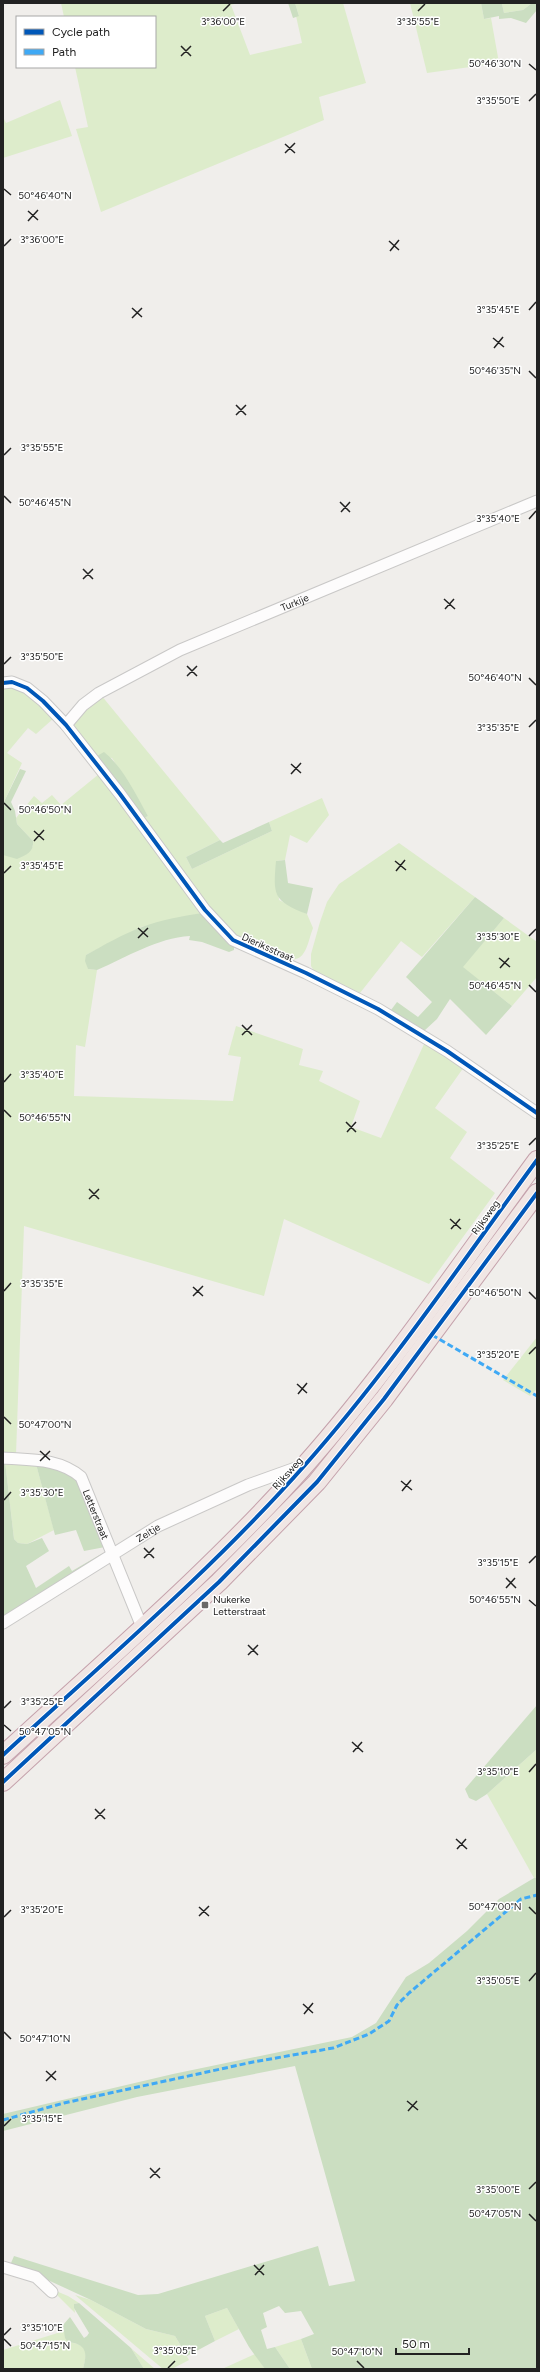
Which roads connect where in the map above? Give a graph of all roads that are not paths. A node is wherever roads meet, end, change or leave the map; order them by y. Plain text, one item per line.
1 (537, 502) edge
2 (3, 683) edge
3 (66, 725) junction
4 (537, 1113) edge
5 (537, 1160) edge
6 (537, 1193) edge
7 (3, 1458) edge
8 (305, 1465) junction
9 (110, 1554) junction
10 (3, 1623) edge
11 (142, 1627) junction
12 (3, 1755) edge
13 (3, 1782) edge
14 (3, 2267) edge
15 (52, 2292) dead end

1 - 3 street, Turkije
2 - 3 street, Dieriksstraat
3 - 4 street, Dieriksstraat
5 - 8 highway, Rijksweg
6 - 13 highway
7 - 9 street, Letterstraat
8 - 9 street, Zeitje
8 - 11 highway, Rijksweg
9 - 10 street, Zeitje
9 - 11 street, Letterstraat
11 - 12 highway, Rijksweg
14 - 15 street

